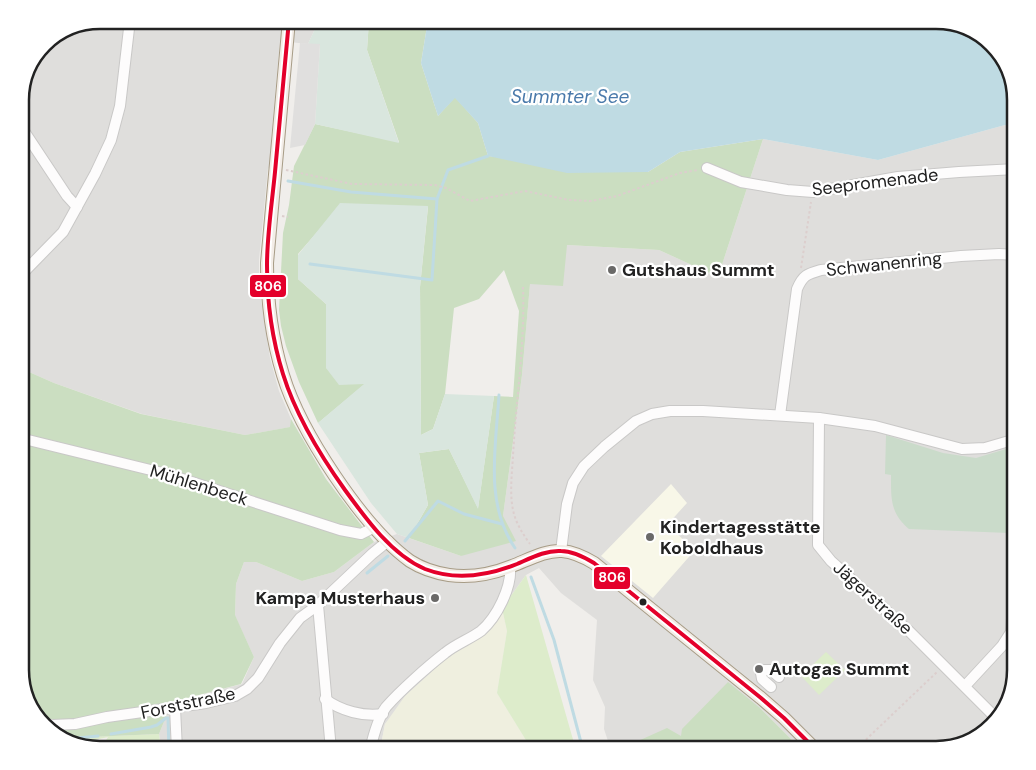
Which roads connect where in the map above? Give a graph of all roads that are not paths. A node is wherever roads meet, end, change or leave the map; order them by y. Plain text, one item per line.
1 (129, 29) edge
2 (288, 29) edge
3 (29, 139) edge
4 (707, 168) road end
5 (1007, 169) edge
6 (78, 206) junction
7 (1007, 254) edge
8 (29, 267) edge
9 (780, 415) junction
10 (819, 418) junction
11 (29, 440) edge
12 (1007, 442) edge
13 (375, 527) junction
14 (388, 541) junction
15 (561, 551) junction
16 (510, 567) junction
17 (318, 605) junction
18 (1007, 638) edge
19 (779, 677) dead end
20 (965, 686) junction
21 (771, 687) dead end
22 (325, 700) junction
23 (175, 708) junction
24 (383, 714) junction
25 (992, 714) edge
26 (55, 725) edge
27 (176, 741) edge
28 (330, 741) edge
29 (373, 741) edge
30 (807, 741) edge

1 - 6 street
2 - 13 main road
3 - 6 street
4 - 5 street, Seepromenade
6 - 8 street
7 - 9 street, Schwanenring
9 - 10 street
9 - 15 street
10 - 12 street
10 - 20 street, Jägerstraße
11 - 13 street, Mühlenbeck
13 - 14 main road
14 - 16 main road
14 - 17 street, Forststraße
15 - 16 main road
15 - 30 main road
16 - 24 street
17 - 22 street
17 - 23 street, Forststraße
18 - 20 street
19 - 21 street
20 - 25 street, Jägerstraße
22 - 24 street
22 - 28 street
23 - 26 street, Forststraße
23 - 27 street
24 - 29 street

